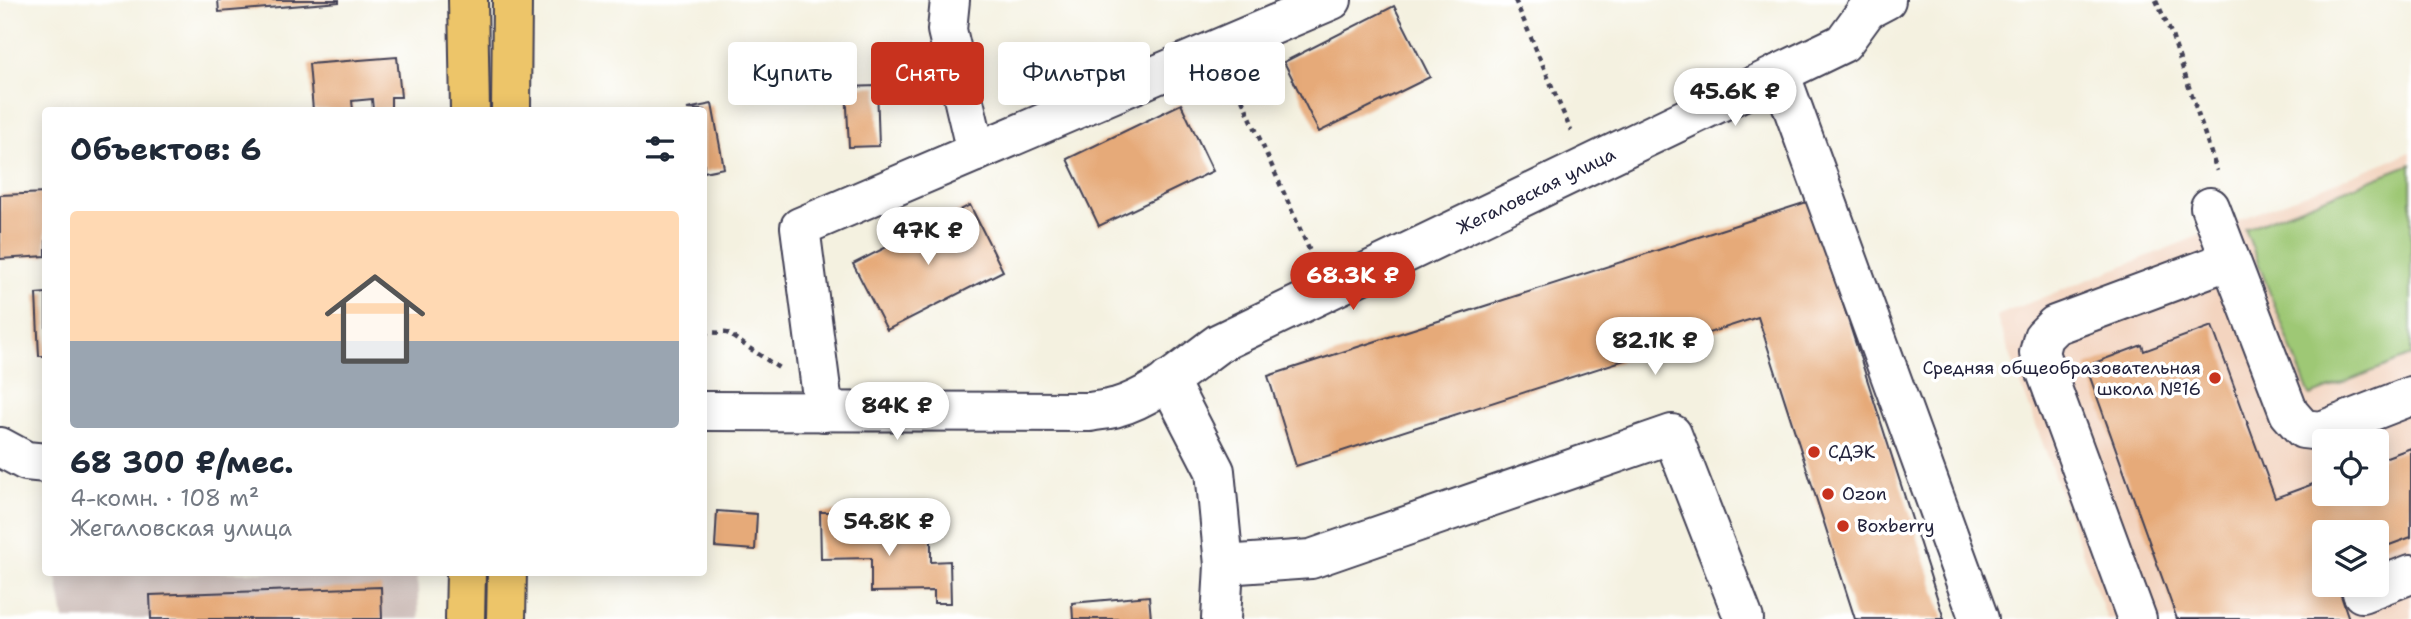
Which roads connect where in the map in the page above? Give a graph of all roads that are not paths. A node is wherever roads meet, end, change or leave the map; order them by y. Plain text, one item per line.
1 (468, 0) edge
2 (512, 0) edge
3 (950, 0) edge
4 (1332, 0) edge
5 (1886, 0) edge
6 (1780, 73) junction
7 (470, 107) edge
8 (510, 107) edge
9 (976, 152) junction
10 (2214, 191) road end
11 (2230, 260) junction
12 (1168, 380) junction
13 (2411, 396) edge
14 (823, 405) junction
15 (707, 411) edge
16 (0, 447) edge
17 (42, 463) edge
18 (1224, 565) junction
19 (2411, 574) edge
20 (466, 576) edge
21 (507, 576) edge
22 (2389, 583) edge
23 (465, 619) edge
24 (506, 619) edge
25 (1221, 619) edge
26 (1744, 619) edge
27 (1979, 619) edge
28 (2137, 619) edge

1 - 7 main road
2 - 8 main road
3 - 9 street
4 - 9 street
5 - 6 street, Жегаловская улица
6 - 12 street, Жегаловская улица
6 - 27 street
9 - 14 street
10 - 11 street
11 - 13 street
11 - 28 street
12 - 14 street, Жегаловская улица
12 - 18 street
14 - 15 street, Жегаловская улица
16 - 17 street
18 - 25 street
18 - 26 street
19 - 22 street
20 - 23 main road
21 - 24 main road

